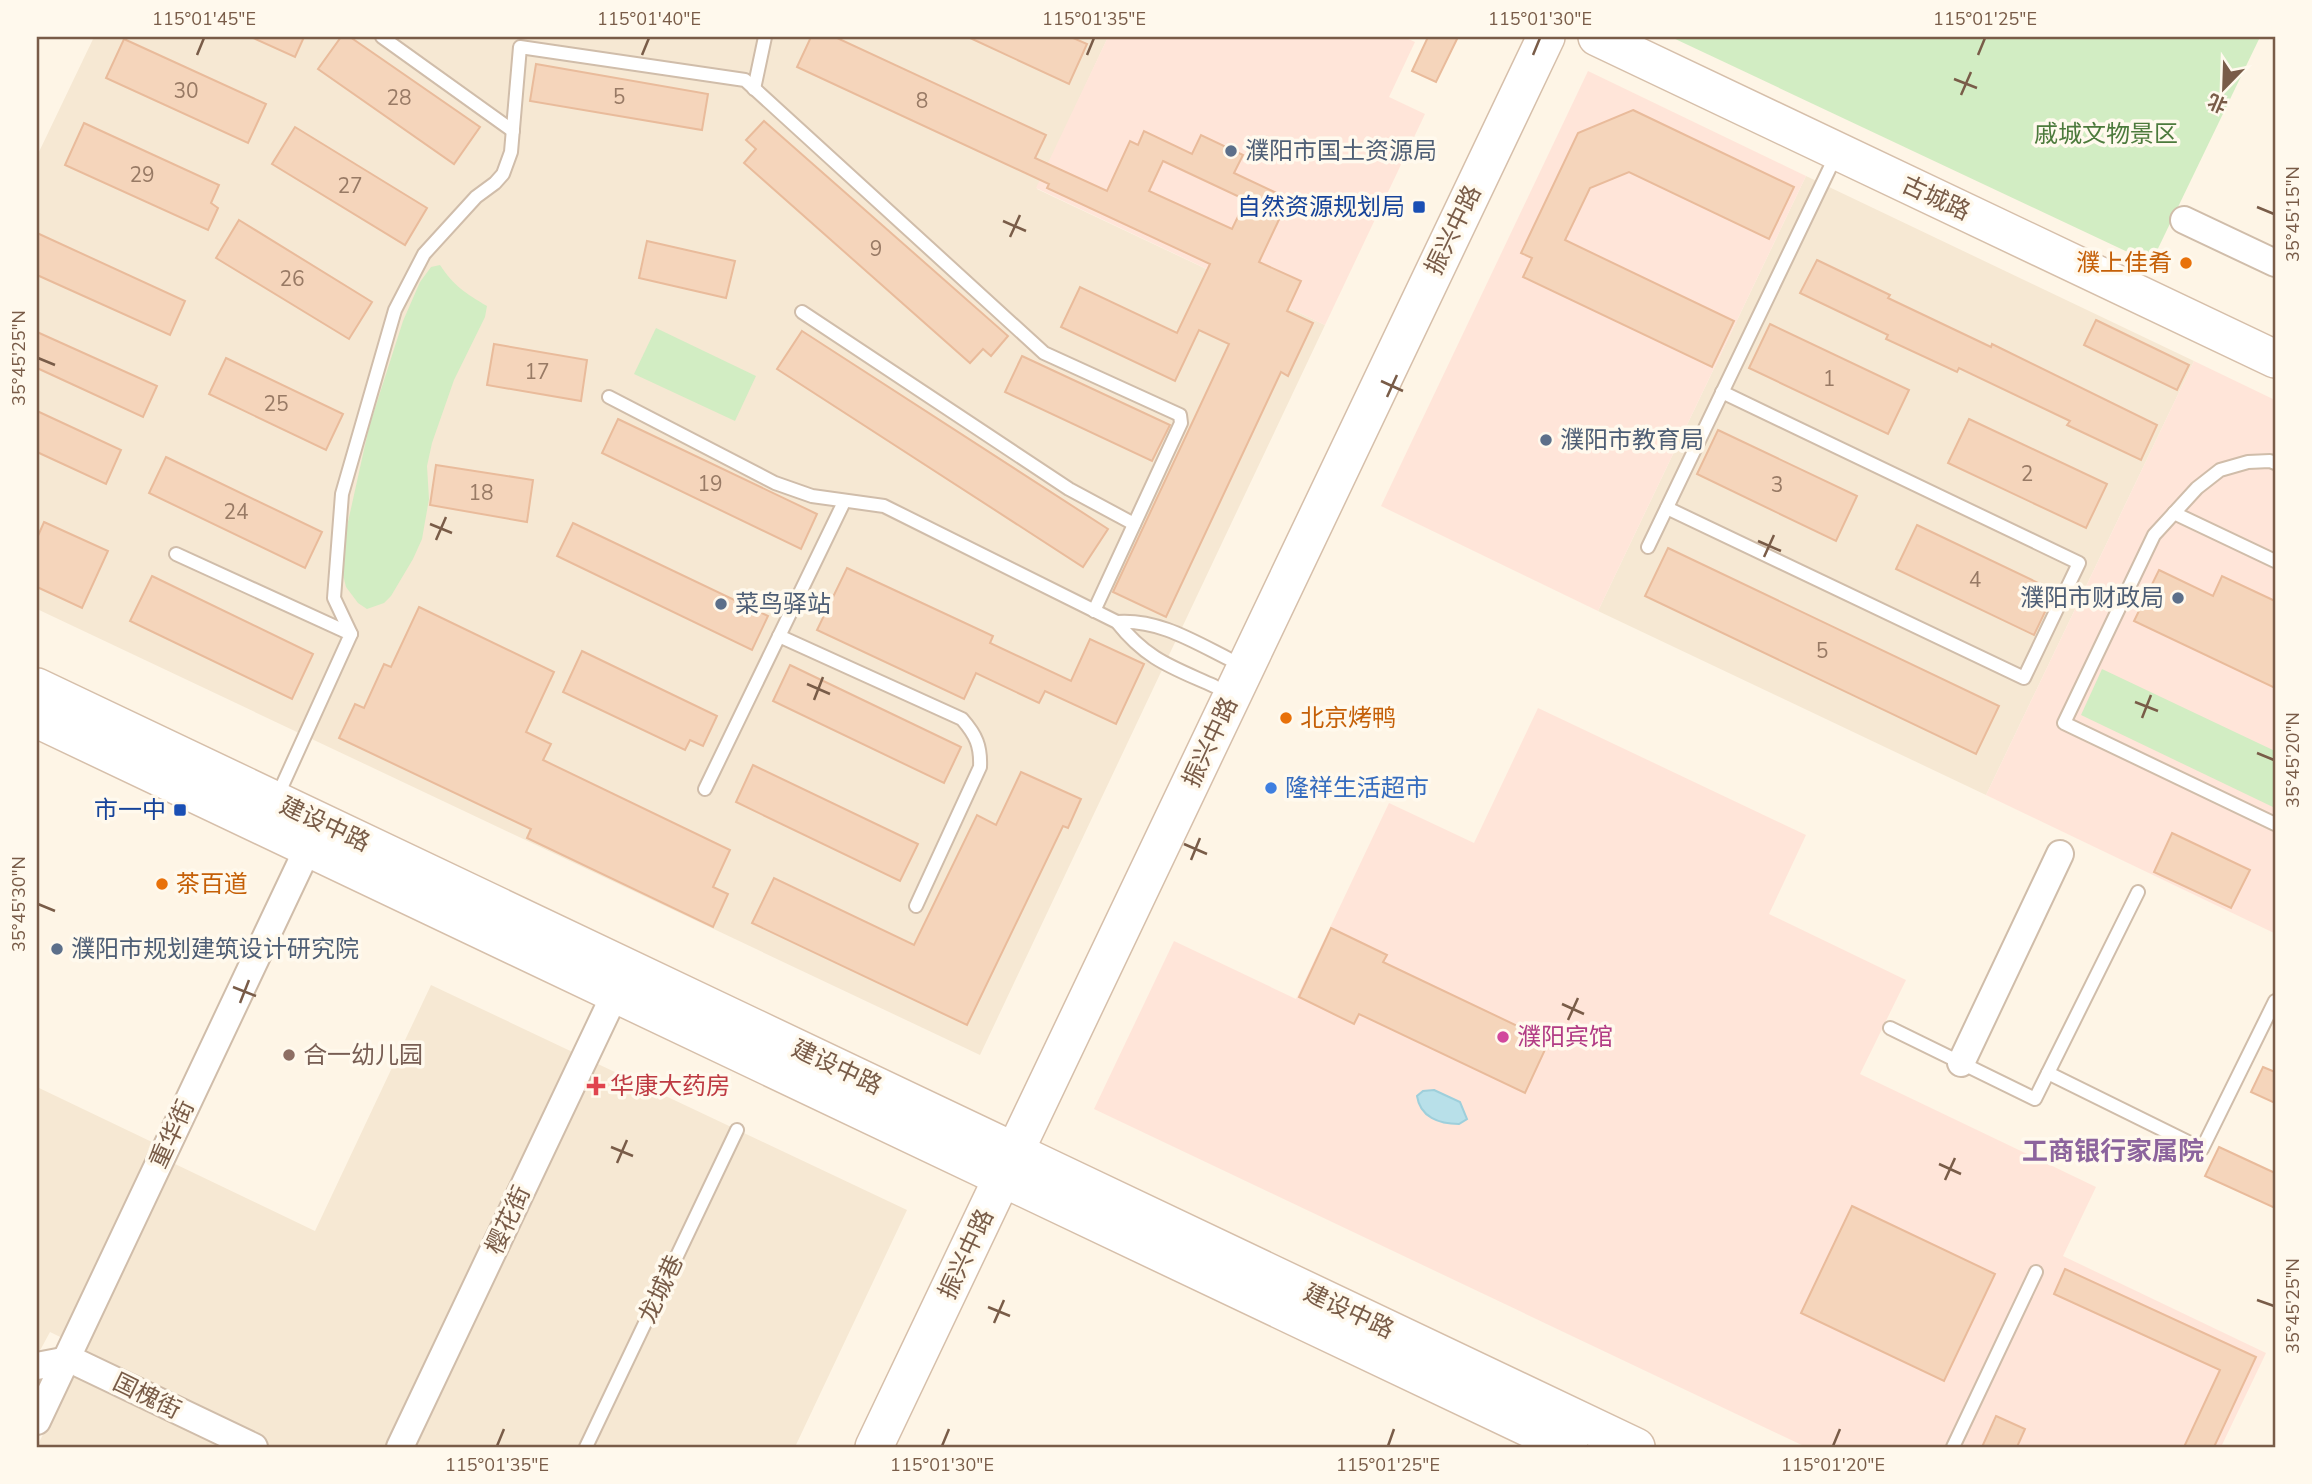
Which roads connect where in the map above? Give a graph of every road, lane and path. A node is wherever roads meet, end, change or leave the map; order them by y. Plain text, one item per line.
1 (382, 37) edge
2 (765, 37) edge
3 (1520, 37) edge
4 (1546, 37) edge
5 (1597, 37) edge
6 (754, 89) junction
7 (513, 131) junction
8 (1838, 151) junction
9 (2184, 219) dead end
10 (2275, 263) edge
11 (802, 312) dead end
12 (2275, 359) edge
13 (1722, 392) junction
14 (609, 397) dead end
15 (2275, 463) edge
16 (844, 502) junction
17 (1667, 508) junction
18 (2174, 513) junction
19 (1134, 524) junction
20 (1648, 547) dead end
21 (176, 554) dead end
22 (2275, 561) edge
23 (1094, 611) junction
24 (1117, 622) junction
25 (351, 634) junction
26 (779, 636) junction
27 (1222, 672) junction
28 (37, 687) edge
29 (37, 719) edge
30 (705, 789) dead end
31 (275, 800) junction
32 (2275, 824) edge
33 (308, 848) junction
34 (2060, 854) dead end
35 (2138, 892) dead end
36 (916, 906) dead end
37 (615, 994) junction
38 (2275, 1001) edge
39 (1890, 1028) dead end
40 (1961, 1063) junction
41 (2048, 1073) junction
42 (737, 1130) dead end
43 (999, 1160) junction
44 (2036, 1272) dead end
45 (65, 1361) junction
46 (37, 1366) edge
47 (37, 1421) edge
48 (254, 1447) edge
49 (400, 1447) edge
50 (586, 1447) edge
51 (851, 1447) edge
52 (874, 1447) edge
53 (1569, 1447) edge
54 (1636, 1447) edge
55 (1953, 1447) edge

1 - 7 lane
2 - 6 lane
3 - 27 street, 振兴中路
4 - 43 street, 振兴中路
5 - 8 street, 古城路
6 - 7 lane
6 - 19 lane
7 - 25 lane
8 - 12 street, 古城路
8 - 13 lane
9 - 10 street
11 - 19 lane
13 - 17 lane
13 - 17 lane
14 - 16 lane
15 - 18 lane
16 - 23 lane
16 - 26 lane
17 - 20 lane
18 - 22 lane
18 - 32 lane
19 - 23 lane
21 - 25 lane
23 - 24 lane
24 - 27 lane
24 - 27 lane
25 - 31 lane
26 - 30 lane
26 - 36 lane
27 - 43 street, 振兴中路
28 - 31 street, 建设中路
29 - 33 street, 建设中路
31 - 43 street, 建设中路
33 - 37 street, 建设中路
33 - 45 street, 重华街
34 - 40 street
35 - 41 lane
37 - 43 street, 建设中路
37 - 49 street, 樱花街
38 - 41 lane
39 - 40 lane
40 - 41 lane
42 - 50 lane, 龙城巷
43 - 51 street, 振兴中路
43 - 52 street, 振兴中路
43 - 53 street, 建设中路
43 - 54 street, 建设中路
44 - 55 lane
45 - 46 street, 国槐街
45 - 47 street, 重华街
45 - 48 street, 国槐街

